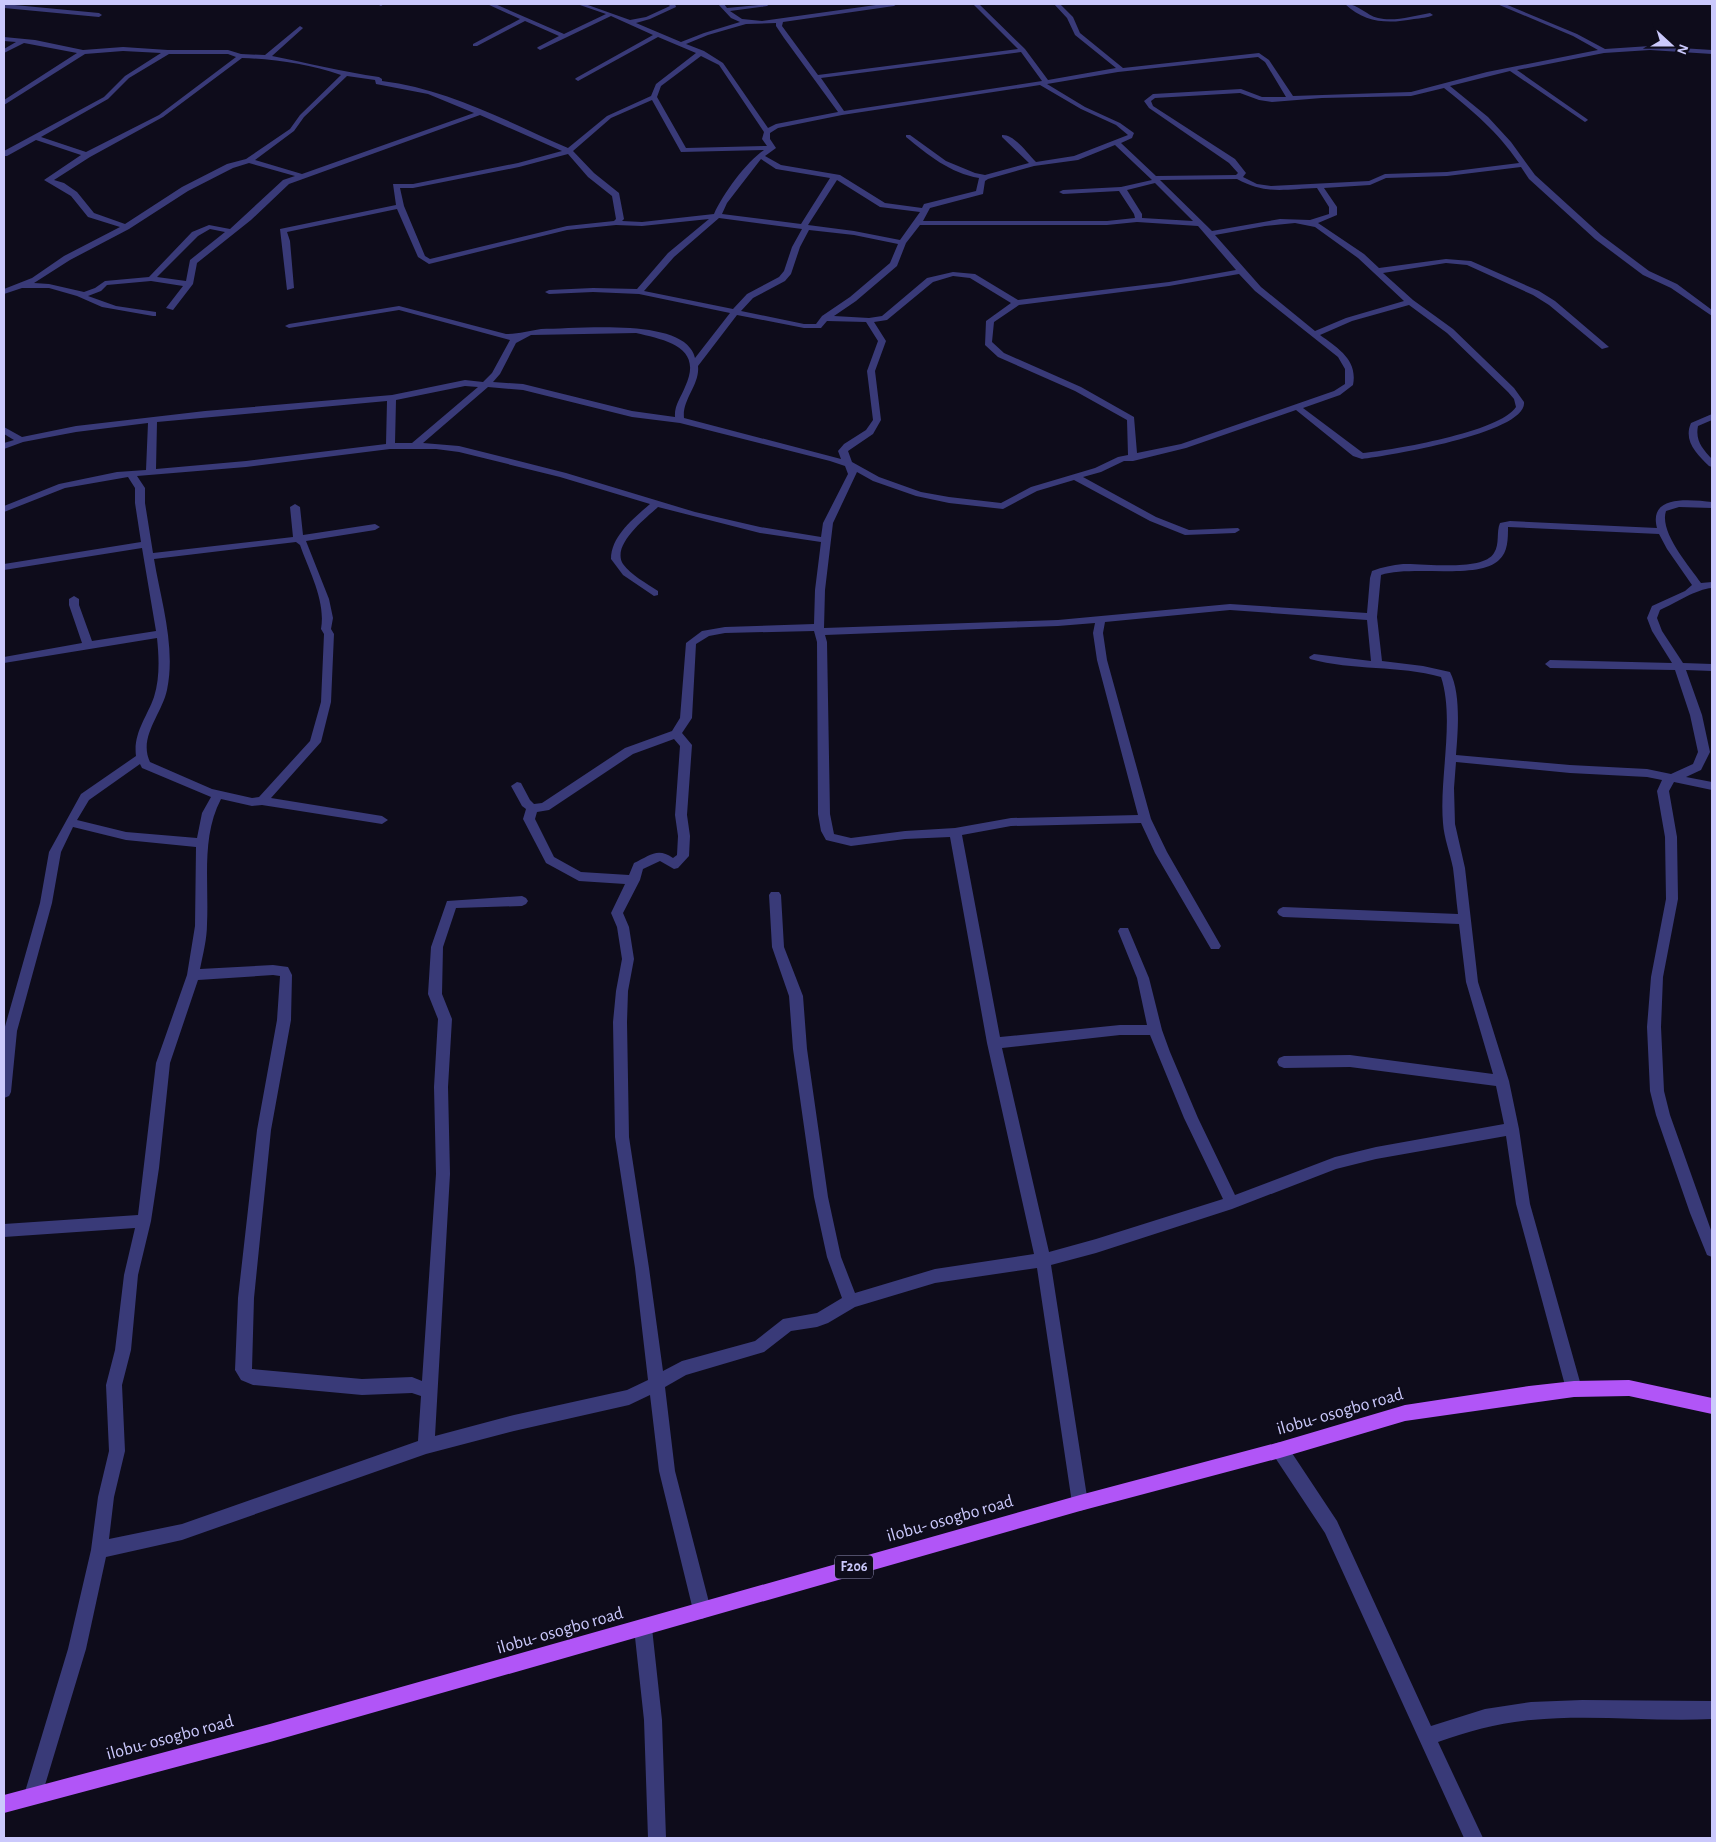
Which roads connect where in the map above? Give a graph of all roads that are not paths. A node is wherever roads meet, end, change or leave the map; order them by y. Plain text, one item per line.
1 (490, 4) edge
2 (580, 4) edge
3 (671, 4) edge
4 (721, 4) edge
5 (767, 4) edge
6 (894, 4) edge
7 (976, 4) edge
8 (1057, 4) edge
9 (1348, 4) edge
10 (1500, 4) edge
11 (4, 6) edge
12 (726, 10) junction
13 (612, 14) junction
14 (99, 15) dead end
15 (1430, 15) dead end
16 (524, 20) junction
17 (780, 21) junction
18 (630, 22) junction
19 (744, 23) junction
20 (300, 28) dead end
21 (659, 34) junction
22 (564, 36) junction
23 (4, 39) edge
24 (23, 40) junction
25 (682, 44) junction
26 (475, 45) dead end
27 (540, 48) dead end
28 (1023, 50) junction
29 (1604, 51) junction
30 (4, 52) edge
31 (83, 52) junction
32 (168, 52) junction
33 (702, 52) junction
34 (1712, 52) edge
35 (241, 56) junction
36 (267, 57) junction
37 (1511, 69) junction
38 (1120, 70) junction
39 (345, 74) junction
40 (817, 77) junction
41 (578, 79) dead end
42 (1044, 83) junction
43 (1444, 86) junction
44 (654, 97) junction
45 (1292, 99) junction
46 (4, 103) edge
47 (480, 113) junction
48 (842, 113) junction
49 (1585, 120) dead end
50 (767, 132) junction
51 (908, 136) dead end
52 (1004, 136) dead end
53 (35, 137) junction
54 (1115, 142) junction
55 (772, 148) junction
56 (569, 151) junction
57 (5, 152) edge
58 (87, 155) junction
59 (760, 156) junction
60 (249, 161) junction
61 (1034, 164) junction
62 (1525, 164) junction
63 (302, 176) junction
64 (837, 177) junction
65 (1238, 177) junction
66 (985, 178) junction
67 (1154, 180) junction
68 (1319, 186) junction
69 (1121, 189) junction
70 (1064, 192) dead end
71 (400, 206) junction
72 (924, 210) junction
73 (717, 216) junction
74 (1137, 220) junction
75 (1312, 222) junction
76 (616, 223) junction
77 (918, 223) junction
78 (1199, 224) junction
79 (126, 227) junction
80 (806, 228) junction
81 (231, 231) junction
82 (1210, 234) junction
83 (902, 244) junction
84 (1241, 271) junction
85 (1378, 271) junction
86 (151, 279) junction
87 (189, 284) junction
88 (22, 286) junction
89 (290, 288) dead end
90 (4, 292) edge
91 (549, 292) dead end
92 (639, 292) junction
93 (80, 295) junction
94 (1410, 302) junction
95 (1017, 303) junction
96 (170, 308) dead end
97 (735, 312) junction
98 (153, 314) dead end
99 (1712, 314) edge
100 (825, 318) junction
101 (869, 320) junction
102 (289, 326) dead end
103 (1314, 335) junction
104 (519, 337) junction
105 (1605, 347) dead end
106 (694, 366) junction
107 (487, 383) junction
108 (392, 398) junction
109 (1297, 407) junction
110 (1712, 417) edge
111 (153, 420) junction
112 (680, 420) junction
113 (4, 430) edge
114 (21, 440) junction
115 (4, 446) edge
116 (390, 446) junction
117 (414, 446) junction
118 (1133, 458) junction
119 (849, 464) junction
120 (1712, 464) edge
121 (151, 473) junction
122 (131, 475) junction
123 (1076, 477) junction
124 (657, 503) junction
125 (1712, 505) edge
126 (295, 507) dead end
127 (4, 509) edge
128 (375, 527) dead end
129 (1235, 530) dead end
130 (1661, 531) junction
131 (298, 540) junction
132 (824, 540) junction
133 (147, 551) junction
134 (4, 567) edge
135 (1712, 585) edge
136 (1698, 586) junction
137 (654, 593) dead end
138 (74, 599) dead end
139 (1372, 617) junction
140 (1101, 618) junction
141 (819, 629) junction
142 (162, 634) junction
143 (88, 645) junction
144 (1314, 657) dead end
145 (4, 660) edge
146 (1377, 663) junction
147 (1550, 664) dead end
148 (1679, 666) junction
149 (1712, 667) edge
150 (676, 734) junction
151 (141, 758) junction
152 (1450, 758) junction
153 (1672, 778) junction
154 (517, 786) dead end
155 (1712, 786) edge
156 (218, 794) junction
157 (262, 801) junction
158 (532, 808) junction
159 (1145, 819) junction
160 (382, 820) dead end
161 (70, 822) junction
162 (955, 832) junction
163 (202, 843) junction
164 (634, 880) junction
165 (775, 895) dead end
166 (522, 901) dead end
167 (1284, 912) dead end
168 (1464, 919) junction
169 (1124, 931) dead end
170 (1215, 946) dead end
171 (193, 975) junction
172 (1155, 1030) junction
173 (994, 1043) junction
174 (5, 1049) edge
175 (1284, 1062) dead end
176 (1502, 1081) junction
177 (4, 1092) edge
178 (1512, 1129) junction
179 (1232, 1203) junction
180 (144, 1221) junction
181 (4, 1230) edge
182 (1712, 1250) edge
183 (1043, 1260) junction
184 (851, 1300) junction
185 (656, 1384) junction
186 (1574, 1389) junction
187 (430, 1392) junction
188 (1712, 1406) edge
189 (426, 1446) junction
190 (1280, 1450) junction
191 (1080, 1503) junction
192 (99, 1550) junction
193 (702, 1610) junction
194 (643, 1628) junction
195 (1712, 1710) edge
196 (1426, 1737) junction
197 (32, 1795) junction
198 (4, 1804) edge
199 (656, 1838) edge
200 (1474, 1838) edge

1 - 16 street
2 - 13 street
3 - 18 street
4 - 12 street
5 - 12 street
6 - 17 street
7 - 28 street
8 - 38 street
9 - 15 street
10 - 29 street
11 - 14 street
12 - 19 street
13 - 18 street
13 - 22 street
16 - 22 street
16 - 26 street
17 - 19 street
17 - 40 street
18 - 21 street
19 - 25 street
20 - 36 street
21 - 25 street
21 - 41 street
22 - 27 street
23 - 24 street
24 - 30 street
24 - 31 street
25 - 33 street
28 - 40 street
28 - 42 street
29 - 34 street
29 - 37 street
31 - 32 street
31 - 46 street
32 - 35 street
32 - 53 street
33 - 44 street
33 - 50 street
35 - 36 street
35 - 58 street
36 - 39 street
37 - 43 street
37 - 49 street
38 - 42 street
38 - 45 street
39 - 47 street
39 - 60 street
40 - 48 street
42 - 48 street
42 - 54 street
43 - 45 street
43 - 62 street
44 - 55 street
44 - 56 street
45 - 65 street
47 - 56 street
47 - 63 street
48 - 50 street
50 - 55 street
51 - 66 street
52 - 61 street
53 - 57 street
53 - 58 street
54 - 61 street
54 - 67 street
55 - 59 street
56 - 71 street
56 - 76 street
58 - 79 street
59 - 64 street
59 - 73 street
60 - 63 street
60 - 79 street
61 - 66 street
62 - 68 street
62 - 99 street
63 - 81 street
64 - 72 street
64 - 80 street
65 - 67 street
65 - 68 street
66 - 72 street
67 - 69 street
67 - 78 street
68 - 75 street
69 - 70 street
69 - 74 street
71 - 76 street
71 - 89 street
72 - 77 street
73 - 76 street
73 - 80 street
73 - 92 street
74 - 77 street
74 - 78 street
75 - 82 street
75 - 85 street
77 - 83 street
78 - 82 street
79 - 88 street
80 - 83 street
80 - 97 street
81 - 86 street
81 - 87 street
82 - 84 street
83 - 100 street
84 - 95 street
84 - 103 street
85 - 94 street
85 - 105 street
86 - 87 street
86 - 93 street
87 - 96 street
88 - 90 street
88 - 93 street
91 - 92 street
92 - 97 street
93 - 98 street
94 - 103 street
94 - 109 street
95 - 101 street
95 - 118 street
97 - 100 street
97 - 106 street
100 - 101 street
101 - 119 street
102 - 104 street
103 - 109 street
104 - 106 street
104 - 107 street
106 - 112 street
107 - 108 street
107 - 112 street
107 - 117 street
108 - 111 street
108 - 116 street
109 - 118 street
110 - 120 street
111 - 114 street
111 - 121 street
112 - 119 street
113 - 114 street
114 - 115 street
116 - 117 street
116 - 121 street
117 - 124 street
118 - 123 street
119 - 123 street
119 - 132 street
121 - 122 street
122 - 127 street
122 - 133 street
123 - 129 street
124 - 132 street
124 - 137 street
125 - 130 street
126 - 131 street
128 - 131 street
130 - 136 street
130 - 139 street
131 - 133 street
131 - 157 street
132 - 141 street
133 - 134 street
133 - 142 street
135 - 136 street
136 - 148 street
138 - 143 street
139 - 140 street
139 - 146 street
140 - 141 street
140 - 159 street
141 - 150 street
141 - 162 street
142 - 143 street
142 - 151 street
143 - 145 street
144 - 146 street
146 - 152 street
147 - 148 street
148 - 149 street
148 - 153 street
150 - 158 street
150 - 164 street
151 - 156 street
151 - 161 street
152 - 153 street
152 - 168 street
153 - 155 street
153 - 182 street
154 - 158 street
156 - 157 street
156 - 163 street
157 - 160 street
158 - 164 street
159 - 162 street
159 - 170 street
161 - 163 street
161 - 174 street
162 - 173 street
163 - 171 street
164 - 185 street
165 - 184 street
166 - 187 street
167 - 168 street
168 - 176 street
169 - 172 street
171 - 180 street
171 - 187 street
172 - 173 street
172 - 179 street
173 - 183 street
174 - 177 street
175 - 176 street
176 - 178 street
178 - 179 street
178 - 186 street
179 - 183 street
180 - 181 street
180 - 192 street
183 - 184 street
183 - 191 street
184 - 185 street
185 - 189 street
185 - 193 street
186 - 188 main road, ilobu- osogbo road / F206
186 - 190 main road, ilobu- osogbo road / F206
187 - 189 street
189 - 192 street
190 - 191 main road, ilobu- osogbo road / F206
190 - 196 street
191 - 193 main road, ilobu- osogbo road / F206
192 - 197 street
193 - 194 main road, ilobu- osogbo road / F206
194 - 197 main road, ilobu- osogbo road / F206
194 - 199 street
195 - 196 street
196 - 200 street
197 - 198 main road, ilobu- osogbo road / F206

